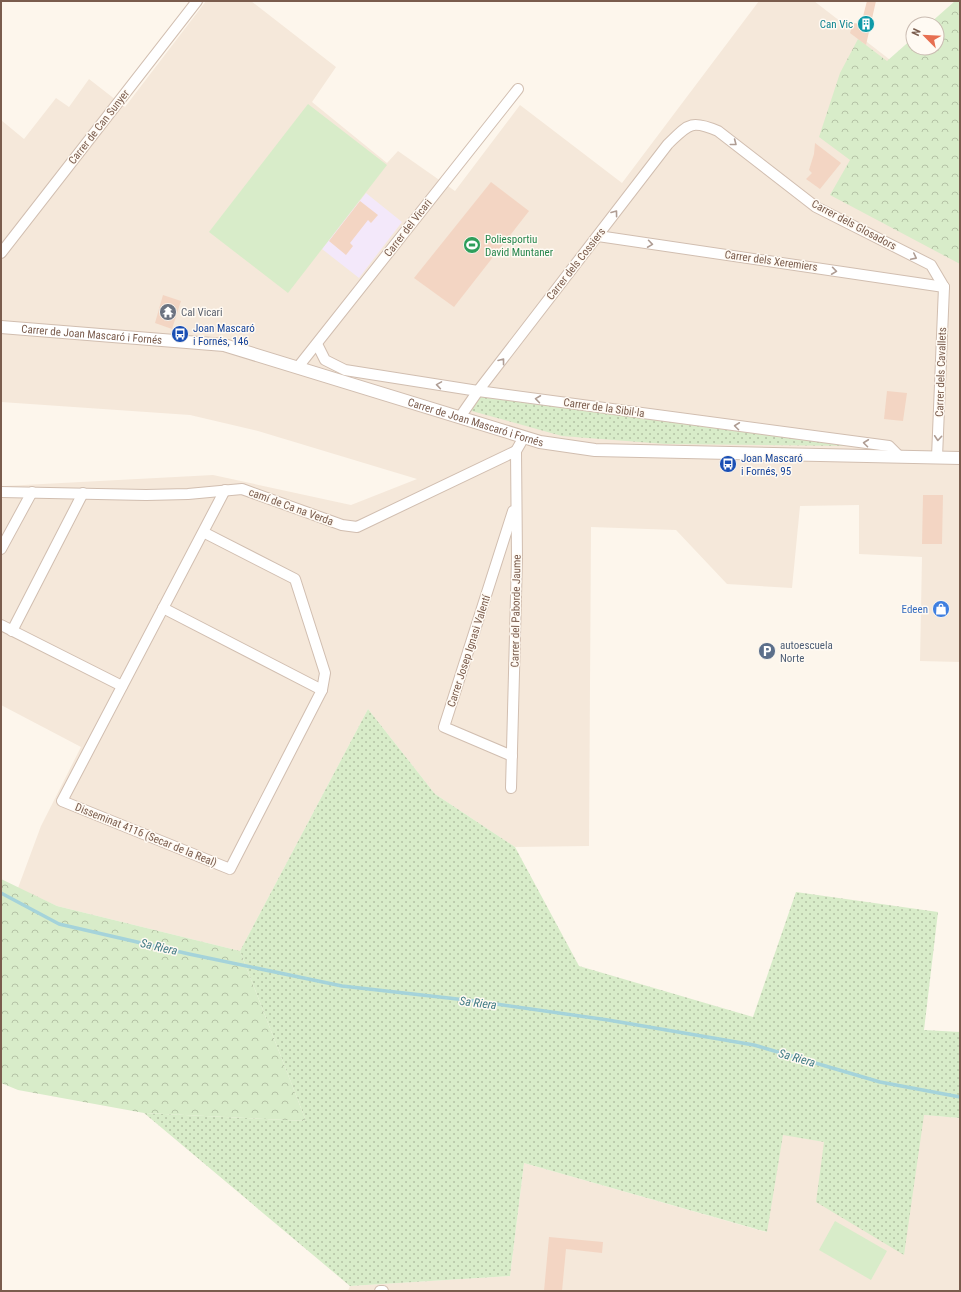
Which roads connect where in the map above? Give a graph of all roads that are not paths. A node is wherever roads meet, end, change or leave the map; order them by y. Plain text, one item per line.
1 (197, 1) edge
2 (518, 89) dead end
3 (701, 124) joint
4 (598, 236) junction
5 (1, 253) edge
6 (944, 287) junction
7 (1, 327) edge
8 (317, 344) junction
9 (298, 367) junction
10 (478, 391) junction
11 (460, 417) junction
12 (524, 437) junction
13 (516, 451) junction
14 (900, 457) junction
15 (937, 458) junction
16 (960, 458) edge
17 (225, 490) junction
18 (1, 492) edge
19 (32, 492) junction
20 (83, 493) junction
21 (516, 504) junction
22 (203, 532) junction
23 (1, 549) edge
24 (163, 608) junction
25 (1, 626) edge
26 (12, 631) junction
27 (122, 686) junction
28 (322, 690) junction
29 (512, 756) junction
30 (511, 788) dead end

1 - 5 street, Carrer de Can Sunyer
2 - 8 street, Carrer del Vicari
4 -> 3 street, Carrer dels Cossiers
3 -> 6 street, Carrer dels Glosadors
4 -> 6 street, Carrer dels Xeremiers
10 -> 4 street, Carrer dels Cossiers
6 -> 15 street, Carrer dels Cavallets
7 - 9 street, Carrer de Joan Mascaró i Fornés
8 - 9 street, Carrer del Vicari
10 -> 8 street, Carrer de la Sibil·la
9 - 11 street, Carrer de Joan Mascaró i Fornés
10 - 11 street, Carrer dels Cossiers
14 -> 10 street, Carrer de la Sibil·la
11 - 12 street, Carrer de Joan Mascaró i Fornés
12 - 13 street, Carrer del Paborde Jaume
12 - 14 street, Carrer de Joan Mascaró i Fornés
13 - 17 street, camí de Ca na Verda
13 - 21 street, Carrer del Paborde Jaume
14 - 15 street, Carrer de Joan Mascaró i Fornés
15 - 16 street, Carrer de Joan Mascaró i Fornés
17 - 20 street, camí de Ca na Verda
17 - 22 street, Disseminat 4116 (Secar de la Real)
18 - 19 street, camí de Ca na Verda
19 - 20 street, camí de Ca na Verda
19 - 23 street
20 - 26 street
21 - 29 street, Carrer del Paborde Jaume
21 - 29 street, Carrer Josep Ignasi Valentí
22 - 24 street, Disseminat 4116 (Secar de la Real)
22 - 28 street, Disseminat 4116 (Secar de la Real)
24 - 27 street, Disseminat 4116 (Secar de la Real)
24 - 28 street
25 - 26 street
26 - 27 street
27 - 28 street, Disseminat 4116 (Secar de la Real)
29 - 30 street, Carrer del Paborde Jaume

